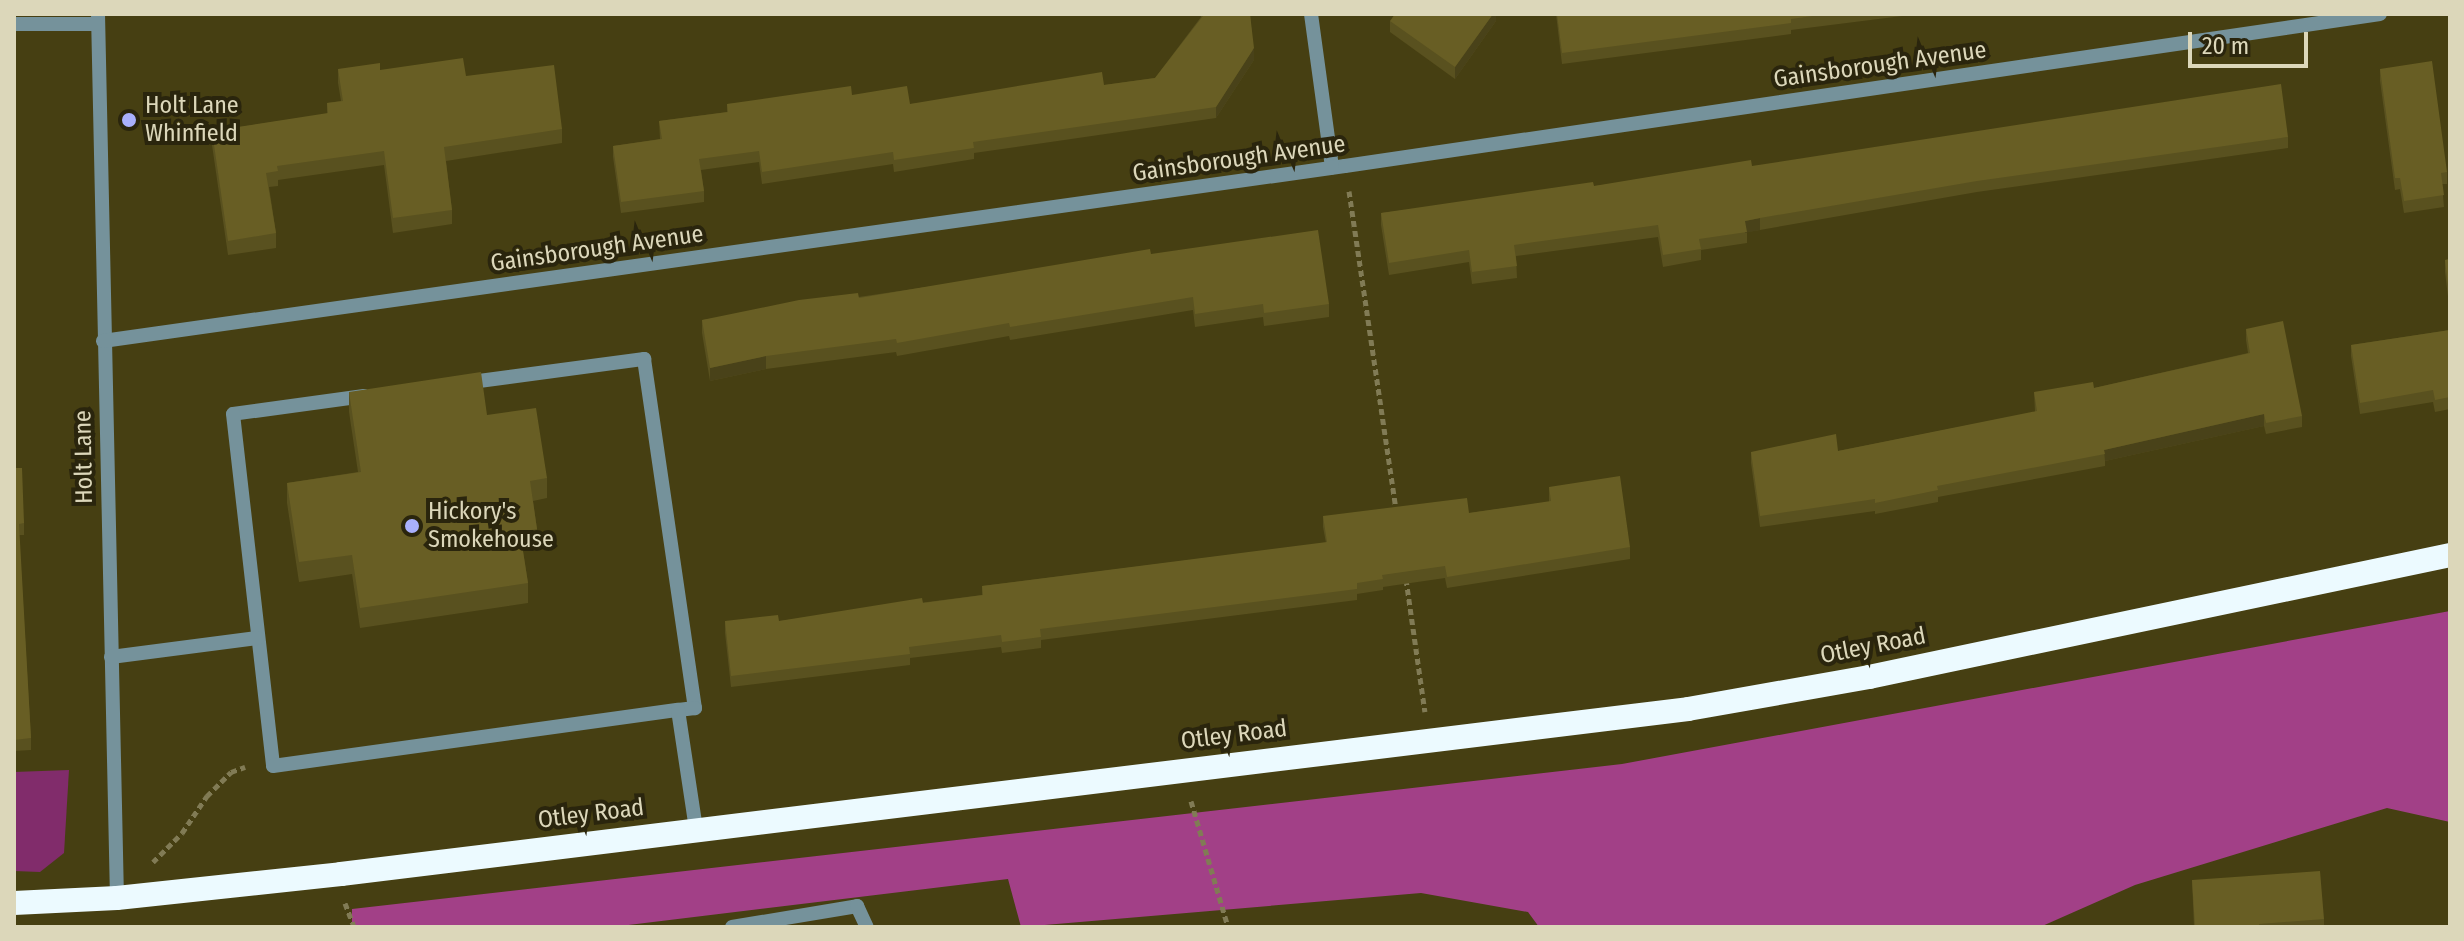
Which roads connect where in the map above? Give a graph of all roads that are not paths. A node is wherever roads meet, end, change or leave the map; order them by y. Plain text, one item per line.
1 (1311, 14) edge
2 (2380, 14) edge
3 (98, 19) edge
4 (14, 24) edge
5 (1338, 167) junction
6 (103, 341) junction
7 (454, 384) edge
8 (375, 395) edge
9 (2450, 555) edge
10 (258, 638) junction
11 (111, 657) junction
12 (678, 710) junction
13 (696, 829) junction
14 (117, 898) junction
15 (14, 903) edge
16 (732, 927) edge
17 (867, 927) edge

1 - 5 street
2 - 5 street, Gainsborough Avenue
3 - 4 street
3 - 6 street, Holt Lane
5 - 6 street, Gainsborough Avenue
6 - 11 street, Holt Lane
7 - 12 street
8 - 10 street
9 - 13 highway, Otley Road
10 - 11 street
10 - 12 street
11 - 14 street, Holt Lane
12 - 13 street
13 - 14 highway, Otley Road
14 - 15 highway, Otley Road
16 - 17 street

